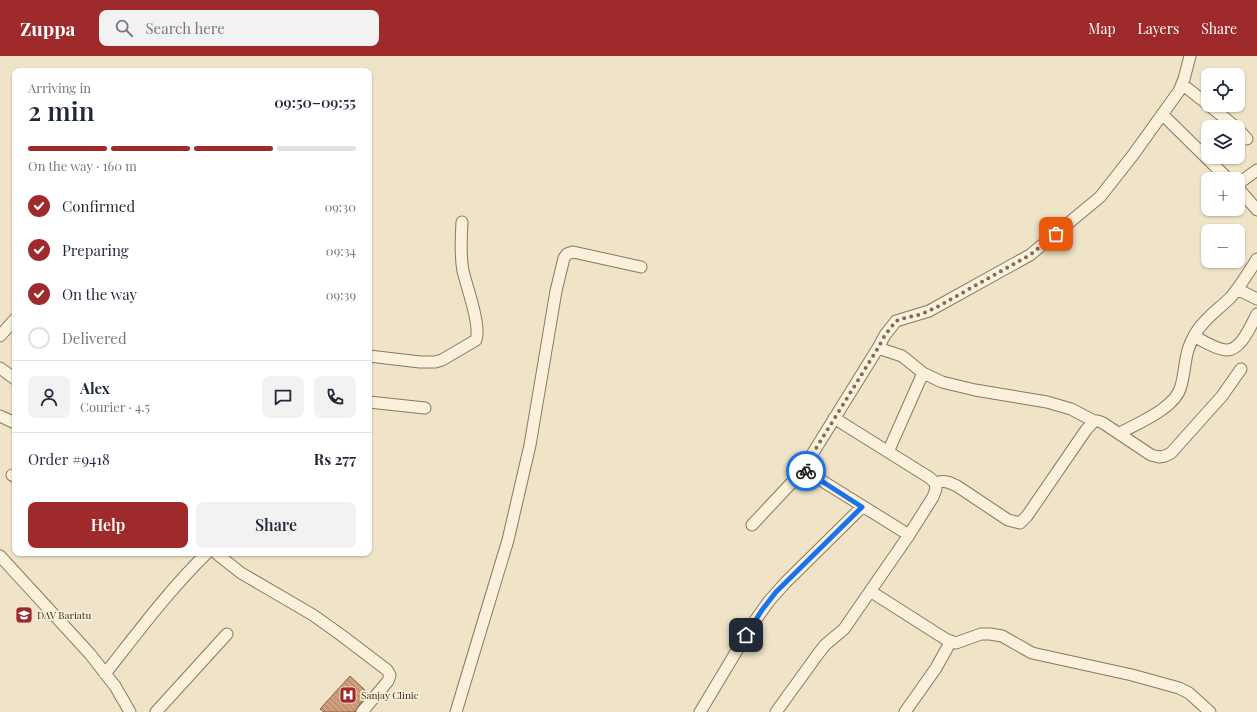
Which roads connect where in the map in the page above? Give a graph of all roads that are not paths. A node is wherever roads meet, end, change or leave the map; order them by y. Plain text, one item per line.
1 (1190, 56) edge
2 (1182, 84) junction
3 (1162, 114) junction
4 (1227, 120) edge
5 (1257, 170) edge
6 (1221, 172) edge
7 (1245, 179) edge
8 (1245, 196) edge
9 (1257, 210) edge
10 (462, 222) dead end
11 (1257, 259) edge
12 (641, 267) dead end
13 (1237, 289) junction
14 (1257, 299) edge
15 (1257, 314) edge
16 (12, 322) edge
17 (0, 336) edge
18 (1194, 336) junction
19 (878, 348) junction
20 (372, 356) edge
21 (0, 368) edge
22 (1241, 369) dead end
23 (923, 373) junction
24 (12, 377) edge
25 (372, 402) edge
26 (425, 408) dead end
27 (0, 416) edge
28 (834, 418) junction
29 (1094, 421) junction
30 (12, 422) edge
31 (1120, 433) junction
32 (888, 452) junction
33 (803, 469) junction
34 (935, 483) junction
35 (862, 507) junction
36 (752, 525) dead end
37 (909, 535) junction
38 (0, 556) edge
39 (212, 556) edge
40 (221, 556) edge
41 (870, 591) junction
42 (227, 634) dead end
43 (951, 641) junction
44 (105, 674) junction
45 (130, 712) edge
46 (156, 712) edge
47 (363, 712) edge
48 (456, 712) edge
49 (700, 712) edge
50 (776, 712) edge
51 (905, 712) edge
52 (1210, 712) edge

1 - 2 street
2 - 3 street
2 - 4 street
3 - 6 street
3 - 19 street
5 - 7 street
8 - 9 street
10 - 20 street
11 - 13 street
12 - 48 street
13 - 14 street
13 - 18 street
15 - 18 street
16 - 17 street
18 - 31 street
19 - 23 street
19 - 28 street
21 - 24 street
22 - 31 street
23 - 29 street
23 - 32 street
25 - 26 street
27 - 30 street
28 - 32 street
28 - 33 street
29 - 31 street
29 - 34 street
32 - 34 street
33 - 35 street
33 - 36 street
34 - 37 street
35 - 37 street
35 - 49 street
37 - 41 street
38 - 44 street
39 - 44 street
40 - 47 street
41 - 43 street
41 - 50 street
42 - 46 street
43 - 51 street
43 - 52 street
44 - 45 street

